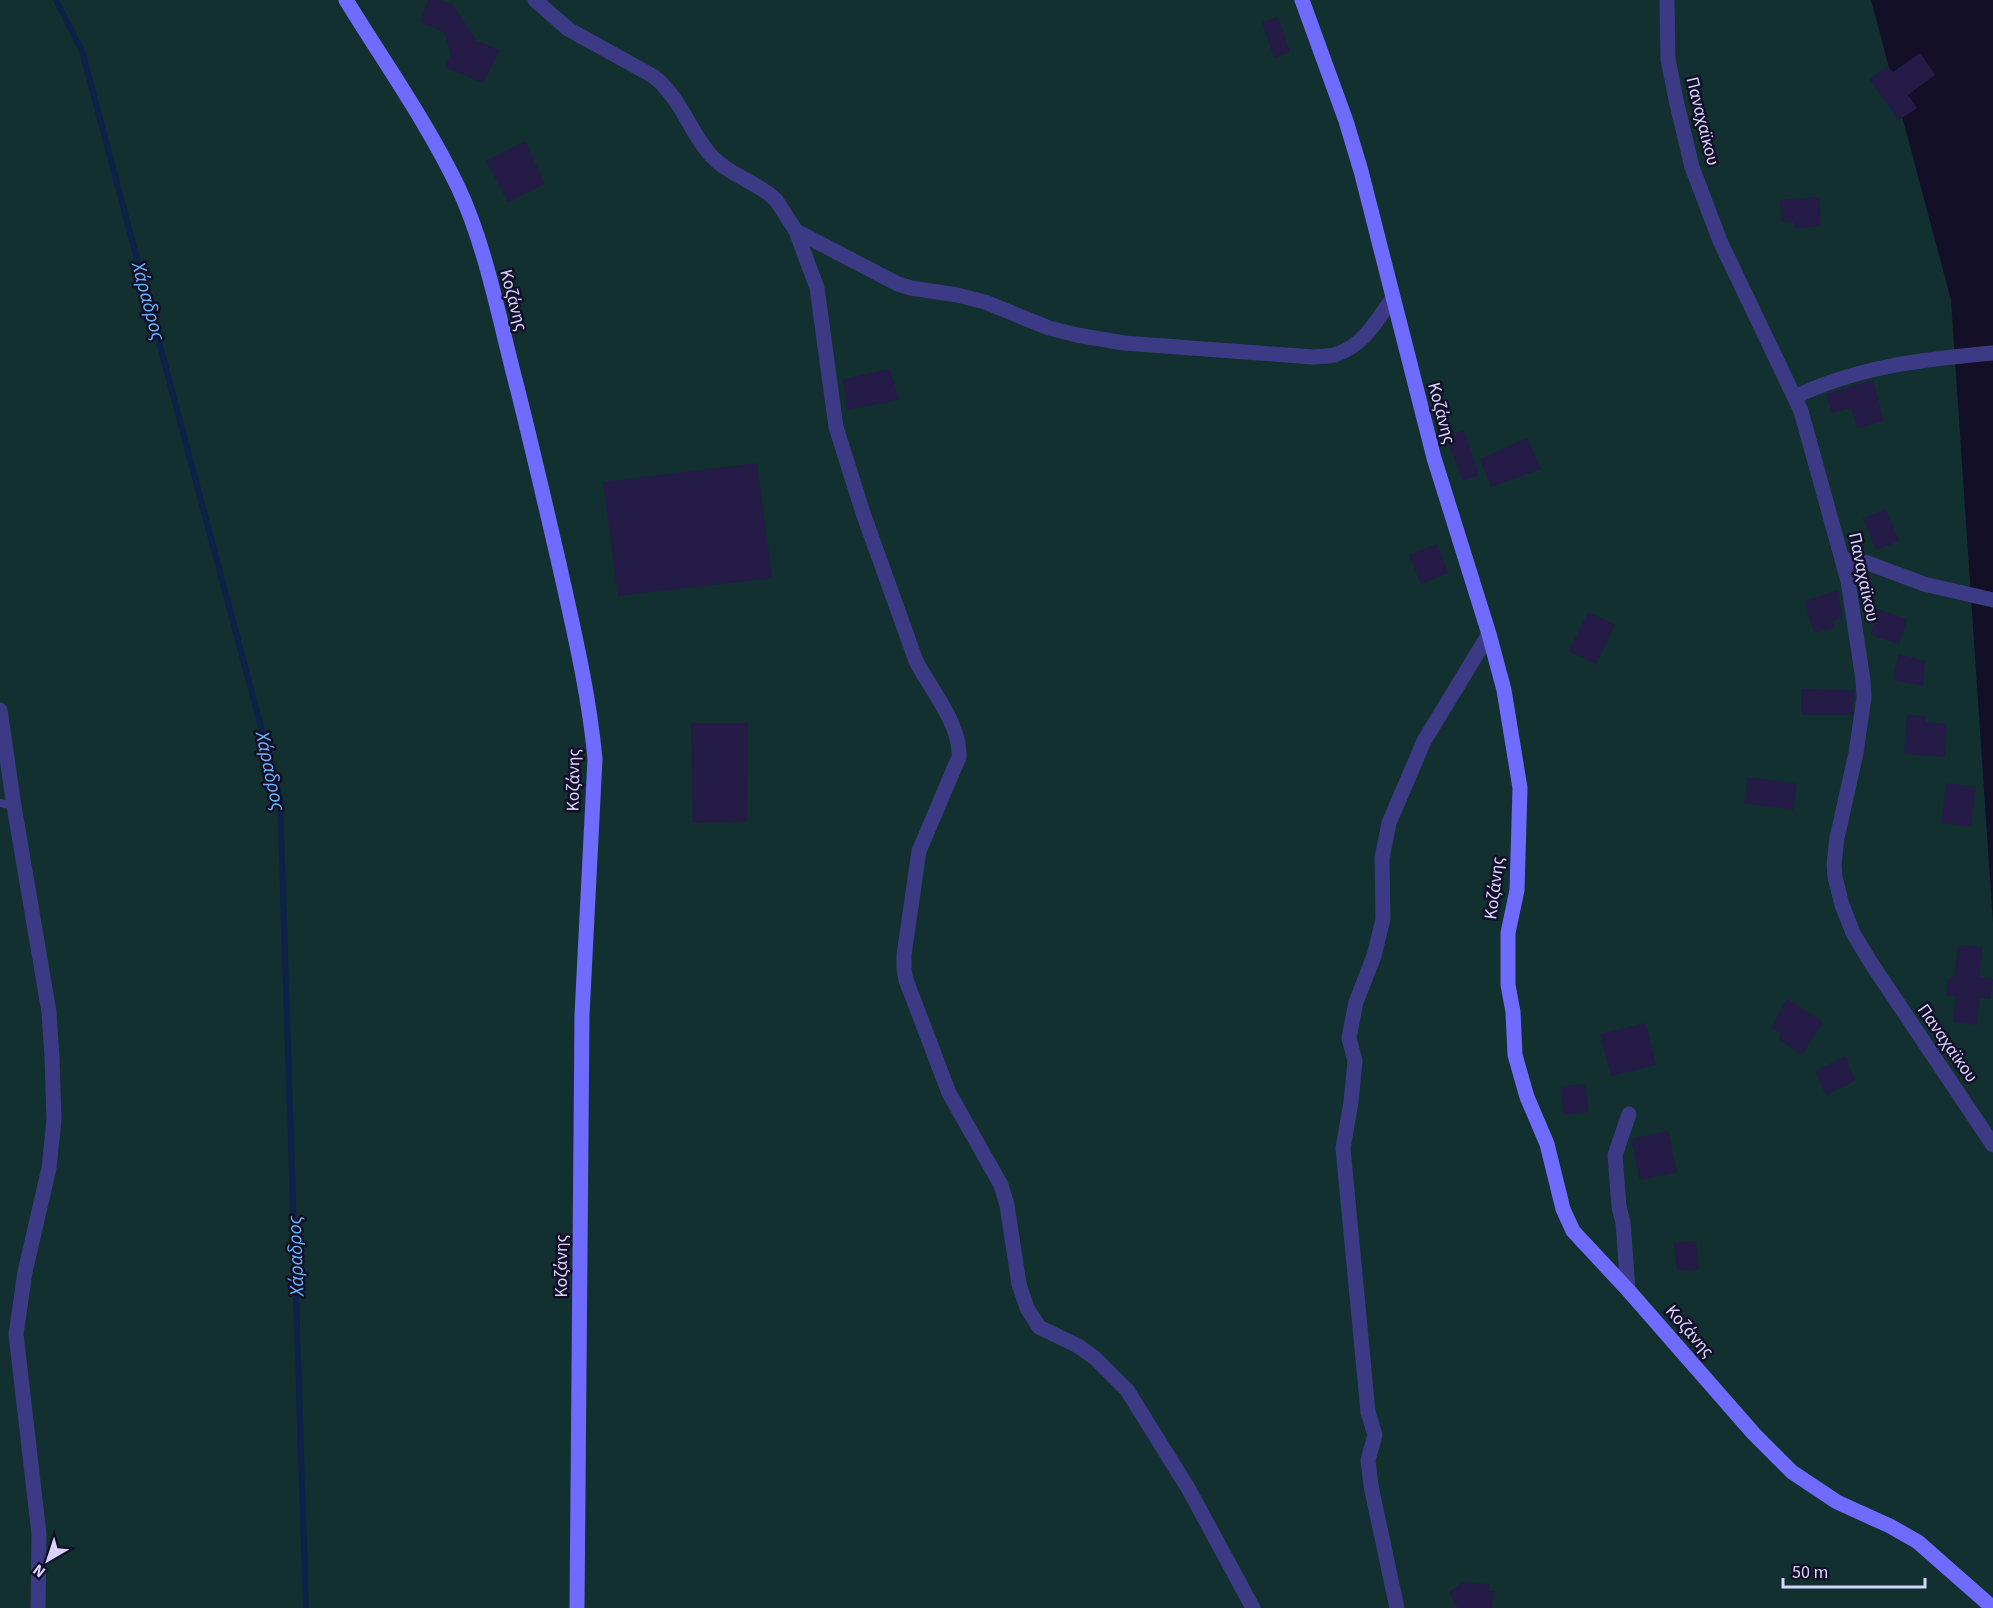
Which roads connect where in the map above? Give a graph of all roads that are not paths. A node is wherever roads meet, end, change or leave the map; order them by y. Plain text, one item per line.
1 (346, 0) edge
2 (535, 0) edge
3 (1667, 0) edge
4 (1301, 3) edge
5 (795, 231) junction
6 (1392, 298) junction
7 (1992, 353) edge
8 (1795, 397) junction
9 (1843, 560) junction
10 (1993, 600) edge
11 (1489, 634) junction
12 (0, 710) edge
13 (7, 804) edge
14 (1629, 1114) dead end
15 (1993, 1145) edge
16 (1628, 1290) junction
17 (38, 1608) edge
18 (577, 1608) edge
19 (1253, 1608) edge
20 (1397, 1608) edge
21 (1993, 1608) edge

1 - 18 street, Κοζάνης
2 - 5 street
3 - 8 street, Παναχαϊκου
4 - 6 street, Κοζάνης
5 - 6 street
5 - 19 street
6 - 11 street, Κοζάνης
7 - 8 street
8 - 9 street, Παναχαϊκου
9 - 10 street
9 - 15 street, Παναχαϊκου
11 - 16 street, Κοζάνης
11 - 20 street
12 - 13 street
13 - 17 street
14 - 16 street
16 - 21 street, Κοζάνης

